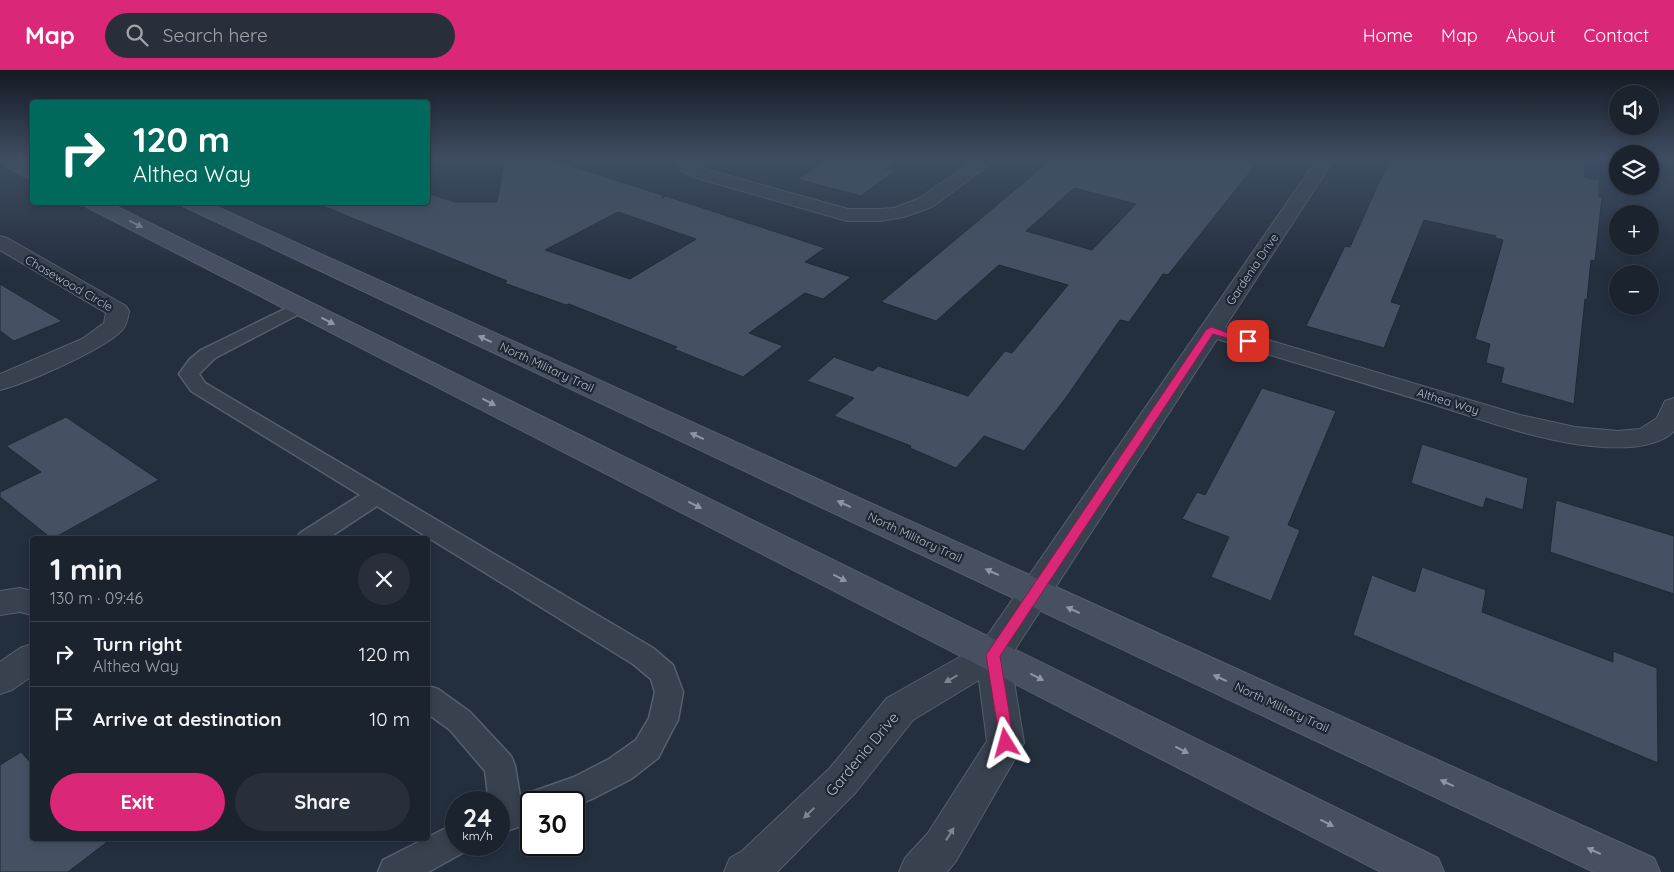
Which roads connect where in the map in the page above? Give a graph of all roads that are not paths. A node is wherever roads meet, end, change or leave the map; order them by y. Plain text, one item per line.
1 (774, 195) edge
2 (937, 195) edge
3 (1303, 195) edge
4 (98, 205) edge
5 (196, 205) edge
6 (0, 242) edge
7 (299, 307) junction
8 (1211, 330) junction
9 (0, 383) edge
10 (1674, 406) edge
11 (377, 495) junction
12 (314, 536) edge
13 (1036, 593) junction
14 (30, 602) edge
15 (0, 603) edge
16 (993, 655) junction
17 (30, 659) edge
18 (0, 680) edge
19 (430, 699) edge
20 (575, 791) edge
21 (512, 814) edge
22 (445, 845) edge
23 (395, 872) edge
24 (745, 872) edge
25 (920, 872) edge
26 (1423, 872) edge
27 (1639, 872) edge

1 - 2 street
3 - 8 street, Gardenia Drive
4 -> 7 main road
13 -> 5 main road, North Military Trail
6 - 9 street, Chasewood Circle
7 - 11 lane
7 -> 16 main road
8 - 10 street, Althea Way
8 - 13 street, Gardenia Drive
11 - 12 lane
11 - 20 lane
13 - 16 street, Gardenia Drive
27 -> 13 main road, North Military Trail
14 - 15 street
16 -> 24 street, Gardenia Drive
25 -> 16 street
16 -> 26 main road
17 - 18 street
19 - 21 lane
22 - 23 lane

